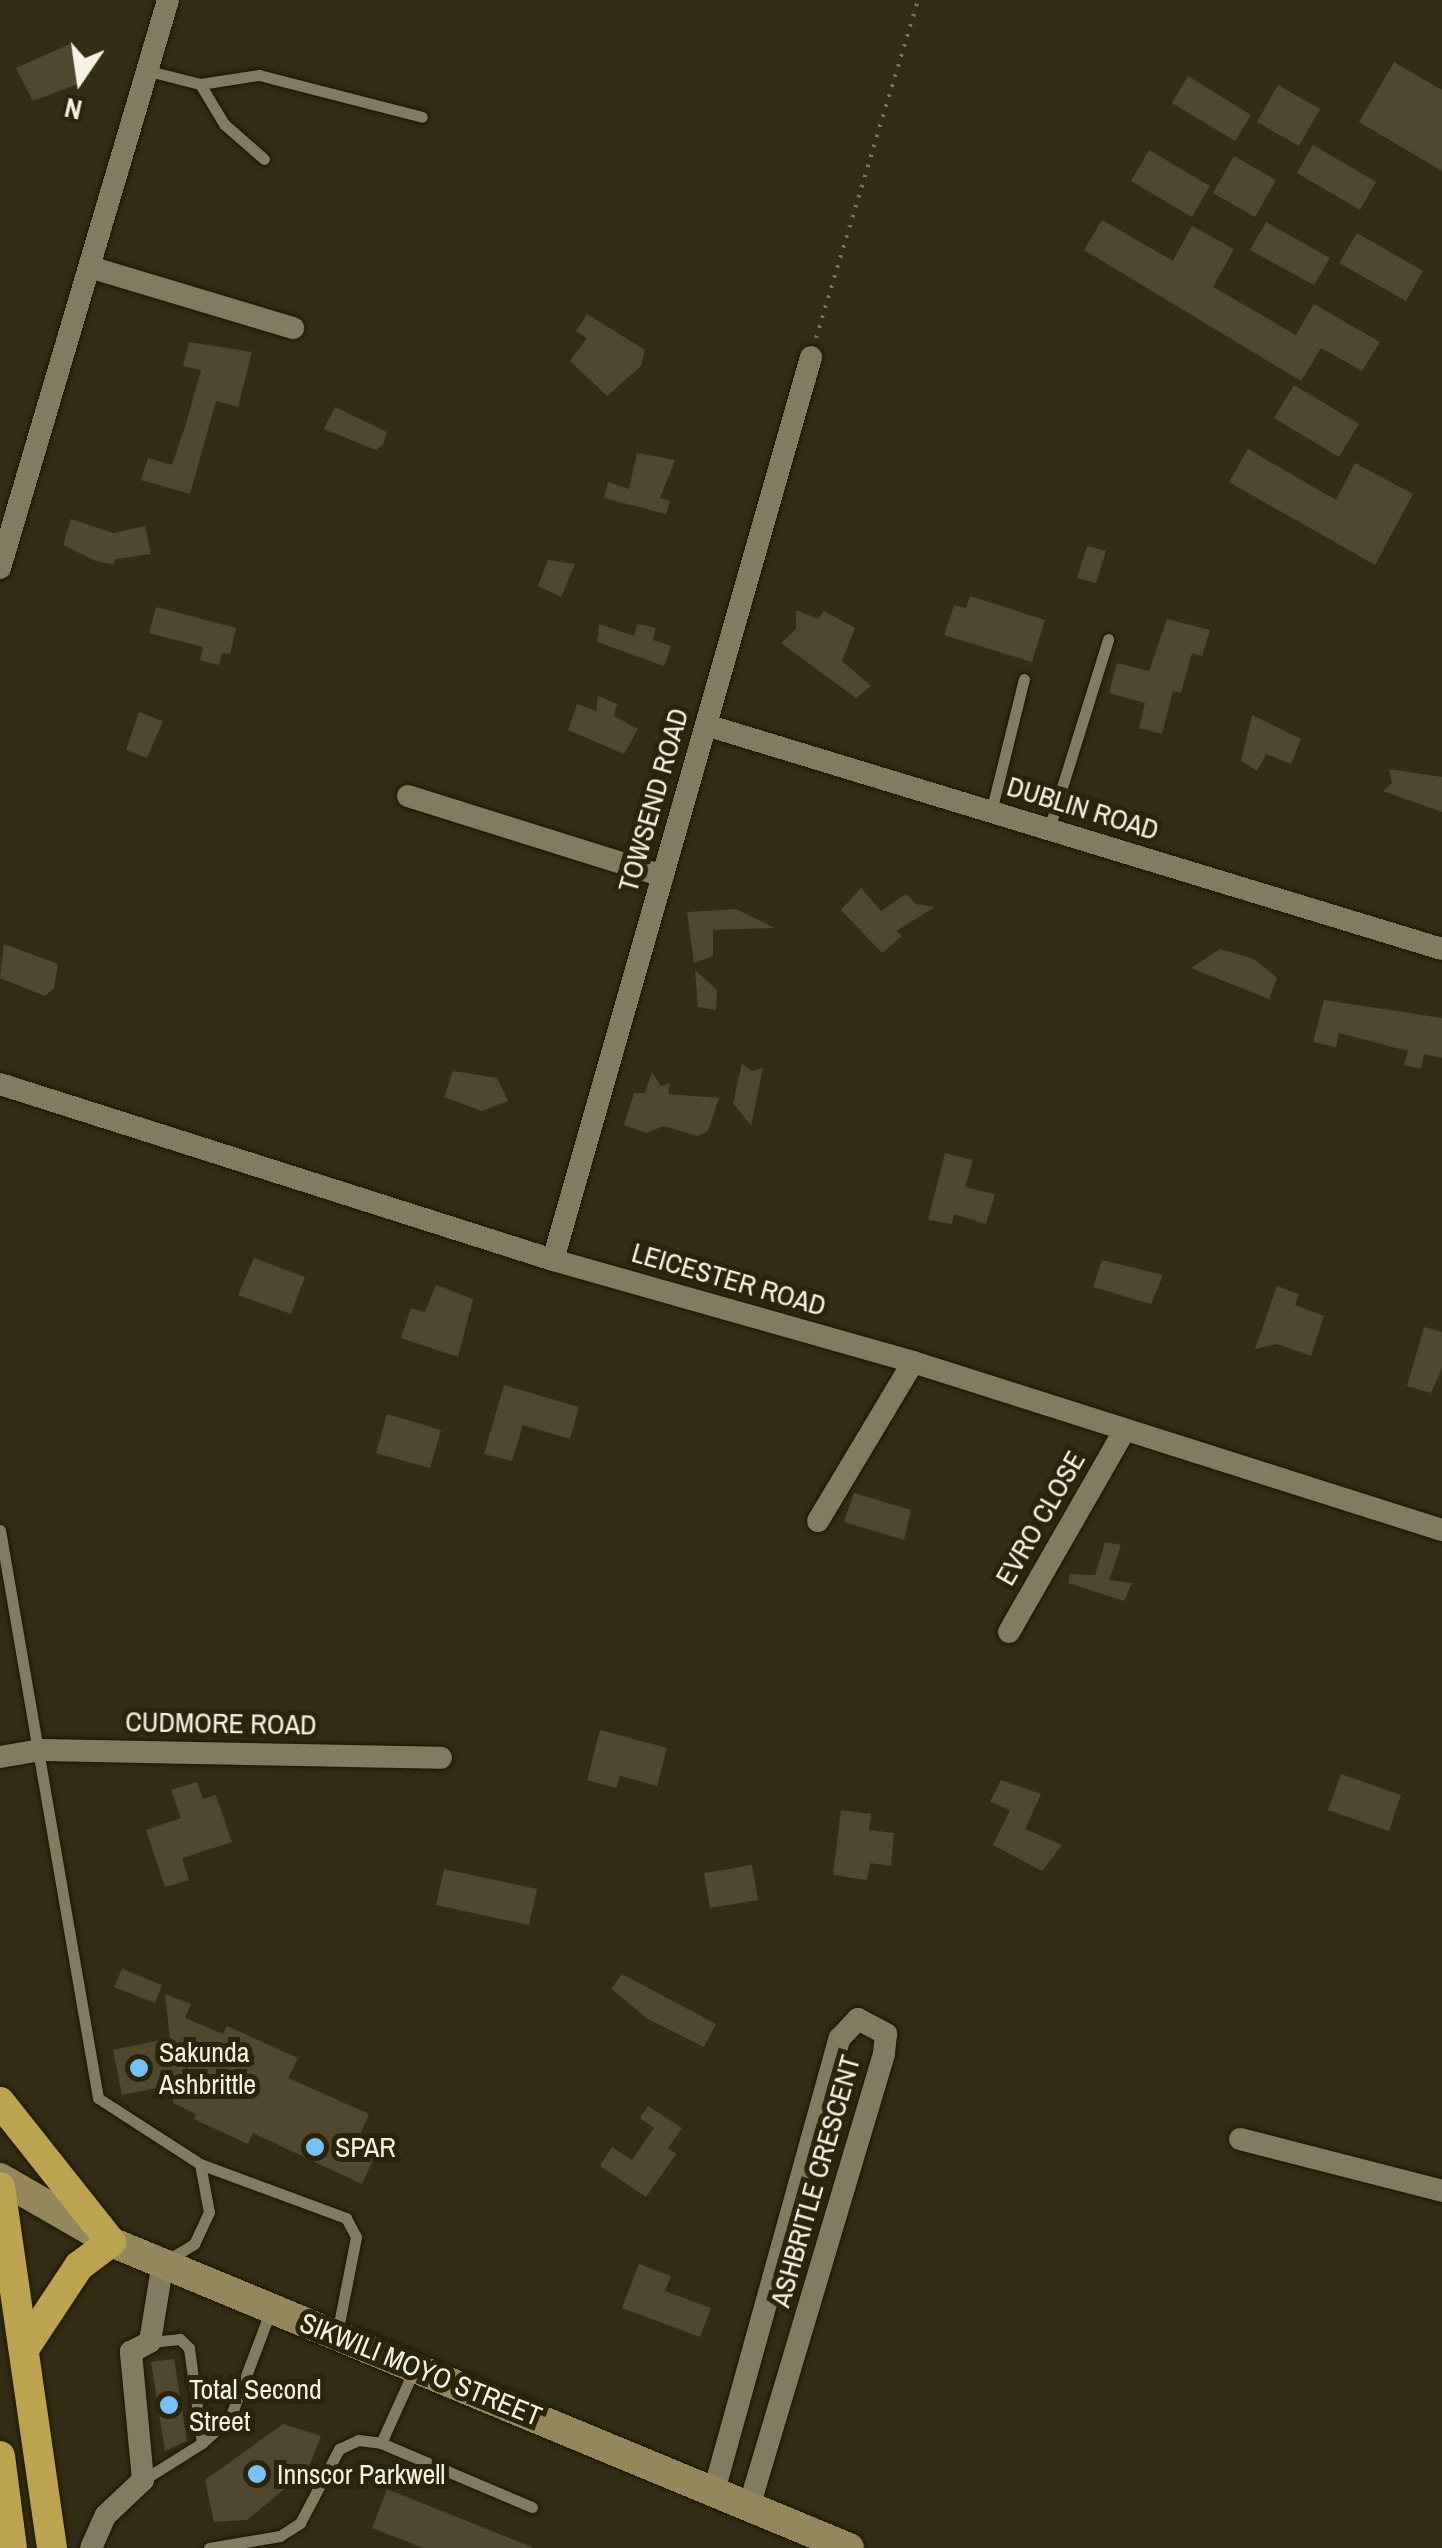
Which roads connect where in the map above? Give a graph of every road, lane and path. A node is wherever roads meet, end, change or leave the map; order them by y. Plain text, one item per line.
1 (168, 0) edge
2 (918, 0) edge
3 (148, 71) junction
4 (200, 84) junction
5 (422, 117) dead end
6 (264, 160) dead end
7 (94, 268) junction
8 (293, 328) dead end
9 (810, 357) joint
10 (0, 568) edge
11 (1108, 639) dead end
12 (1024, 679) dead end
13 (706, 725) junction
14 (408, 796) dead end
15 (991, 812) junction
16 (1049, 829) junction
17 (662, 876) junction
18 (1442, 950) edge
19 (0, 1084) edge
20 (553, 1260) junction
21 (913, 1362) junction
22 (1123, 1433) junction
23 (818, 1521) dead end
24 (0, 1530) edge
25 (1442, 1530) edge
26 (1008, 1632) dead end
27 (41, 1750) junction
28 (0, 1757) edge
29 (441, 1758) dead end
30 (0, 2102) edge
31 (1240, 2139) dead end
32 (200, 2164) junction
33 (0, 2178) edge
34 (0, 2187) edge
35 (1442, 2192) edge
36 (111, 2242) junction
37 (164, 2262) junction
38 (272, 2307) junction
39 (337, 2334) junction
40 (150, 2342) junction
41 (24, 2349) junction
42 (416, 2366) junction
43 (202, 2443) junction
44 (381, 2443) junction
45 (0, 2456) edge
46 (143, 2480) junction
47 (714, 2491) junction
48 (749, 2506) junction
49 (532, 2507) dead end
50 (12, 2548) edge
51 (52, 2548) edge
52 (91, 2548) edge
53 (208, 2548) edge
54 (849, 2548) edge

1 - 3 street
2 - 9 path
3 - 4 lane
3 - 7 street
4 - 5 lane
4 - 6 lane
7 - 8 street
7 - 10 street
9 - 13 street, TOWSEND ROAD
11 - 16 lane
12 - 15 lane
13 - 15 street, DUBLIN ROAD
13 - 17 street, TOWSEND ROAD
14 - 17 street
15 - 16 street, DUBLIN ROAD
16 - 18 street, DUBLIN ROAD
17 - 20 street, TOWSEND ROAD
19 - 20 street, LEICESTER ROAD
20 - 21 street, LEICESTER ROAD
21 - 22 street, LEICESTER ROAD
21 - 23 street
22 - 25 street, LEICESTER ROAD
22 - 26 street, EVRO CLOSE
24 - 27 lane
27 - 28 street, CUDMORE ROAD
27 - 29 street, CUDMORE ROAD
27 - 32 lane
30 - 36 highway
31 - 35 street
32 - 37 lane
32 - 39 lane
33 - 36 street, SIKWILI MOYO STREET
34 - 41 highway
36 - 37 street, SIKWILI MOYO STREET
36 - 41 highway
37 - 38 street, SIKWILI MOYO STREET
37 - 40 street
38 - 39 street, SIKWILI MOYO STREET
38 - 43 lane
39 - 42 street, SIKWILI MOYO STREET
40 - 43 lane
40 - 46 street
41 - 51 highway
42 - 44 lane
42 - 47 street, SIKWILI MOYO STREET
43 - 46 lane
44 - 49 lane
44 - 53 lane
45 - 50 highway
46 - 52 street
47 - 48 street, SIKWILI MOYO STREET
47 - 48 street, ASHBRITLE CRESCENT
48 - 54 street, SIKWILI MOYO STREET

